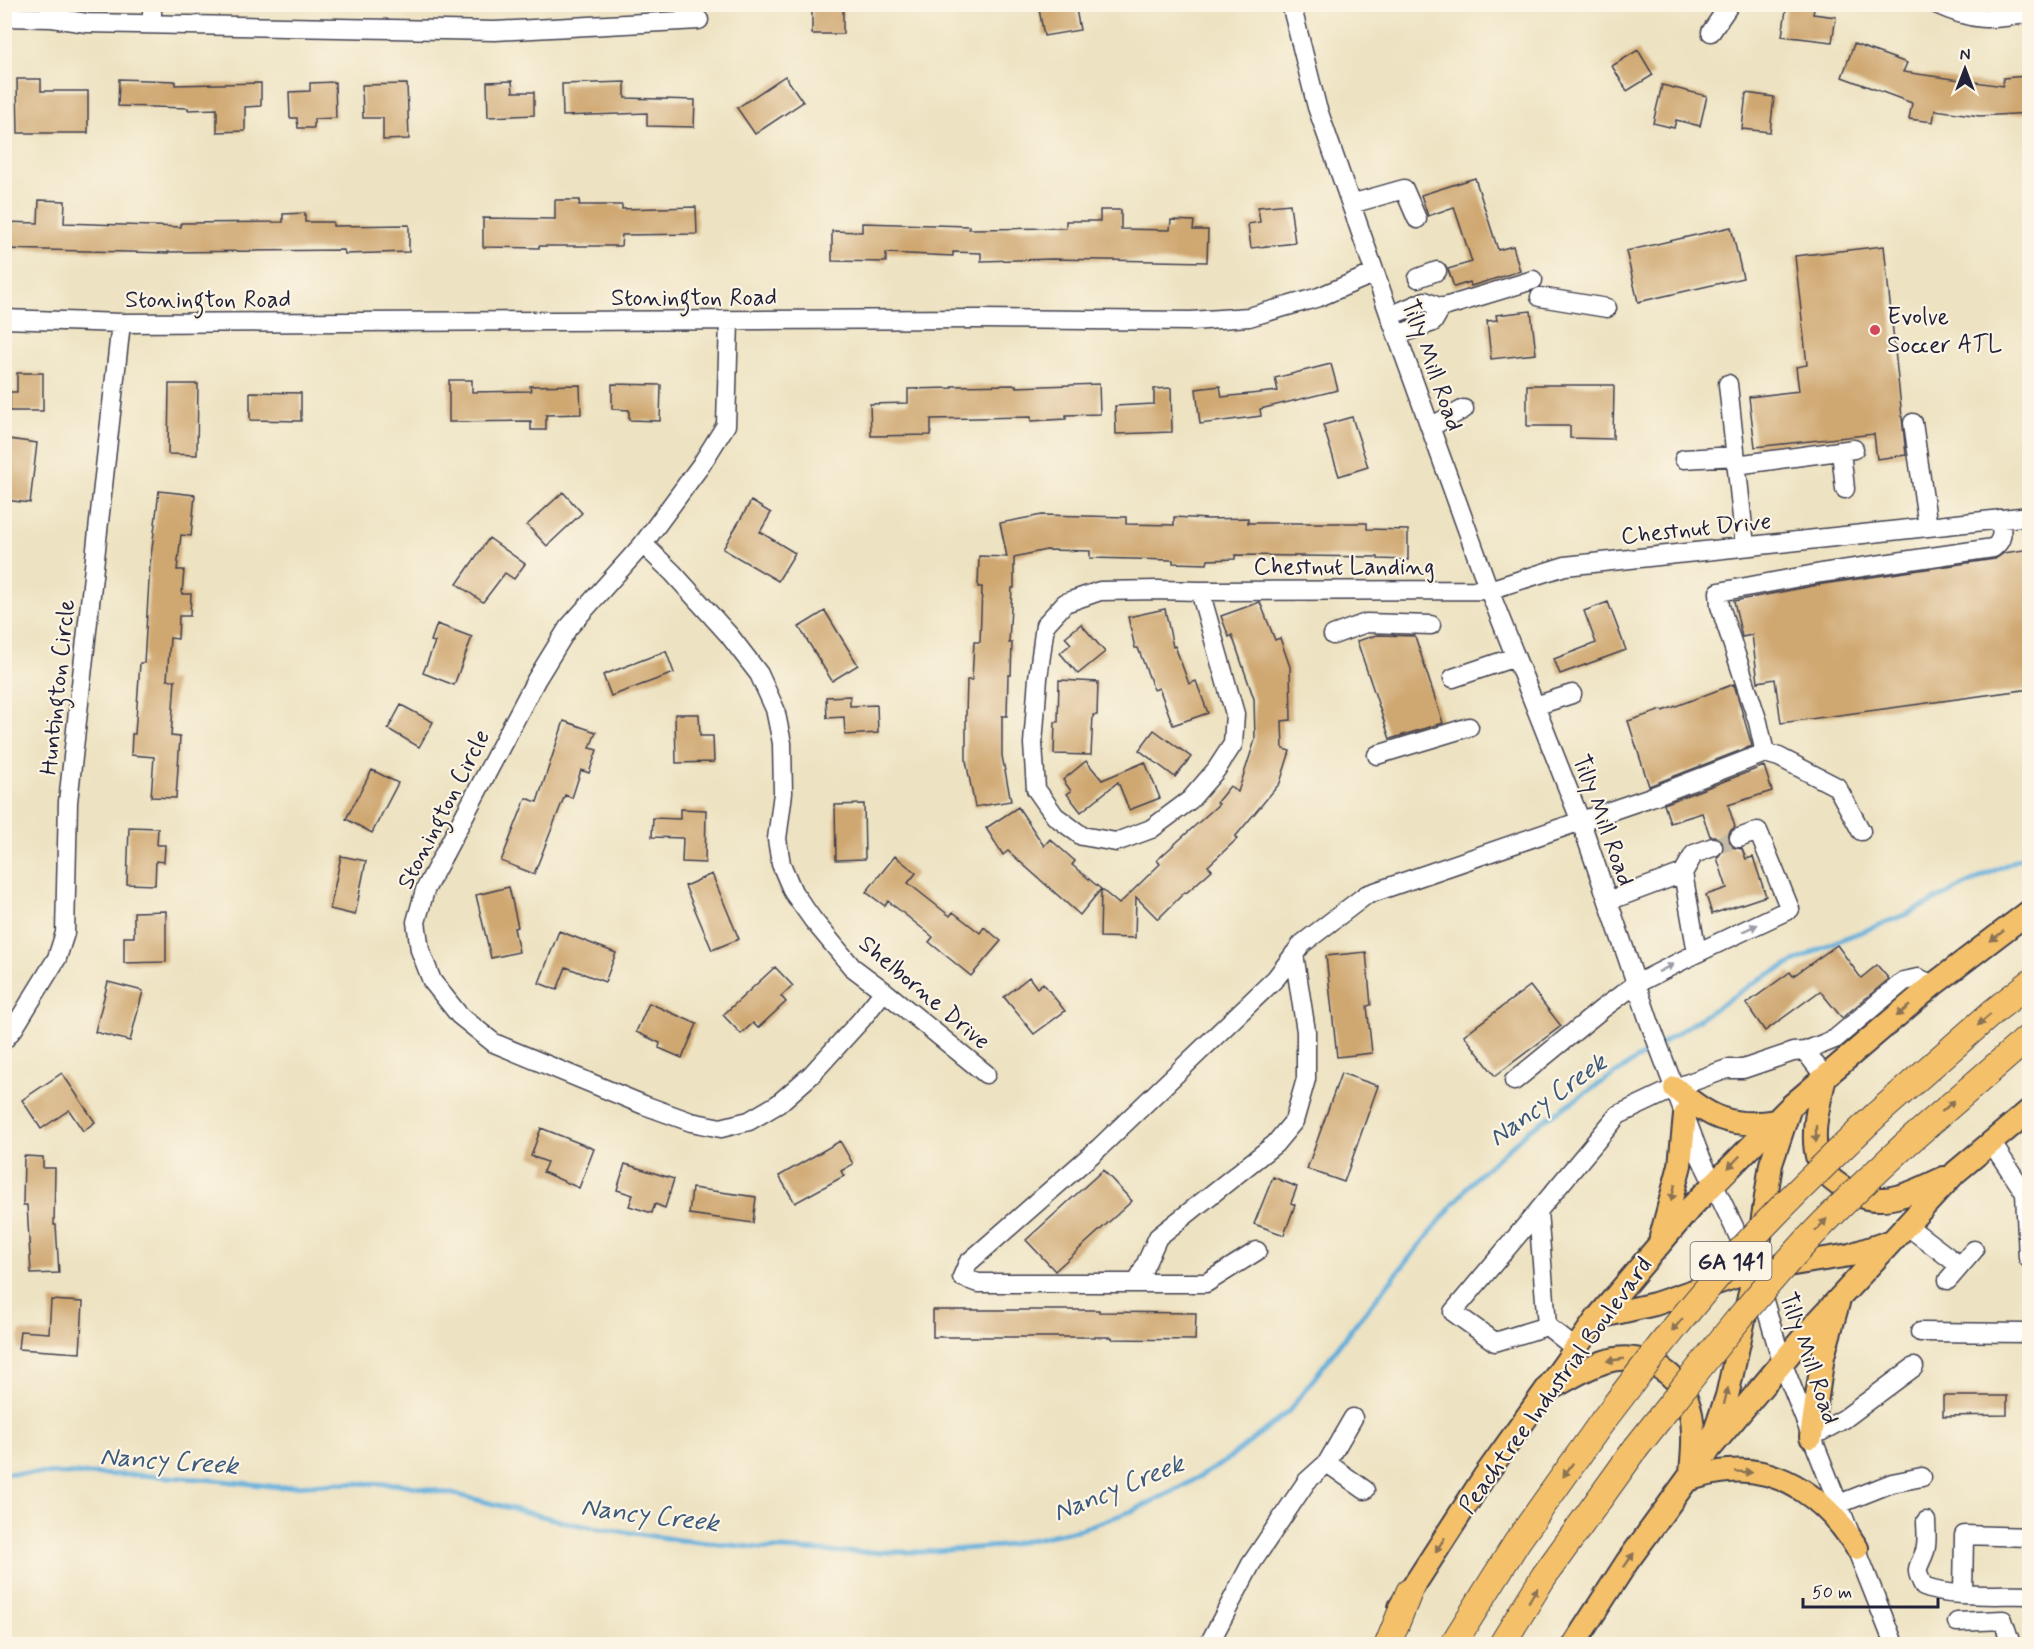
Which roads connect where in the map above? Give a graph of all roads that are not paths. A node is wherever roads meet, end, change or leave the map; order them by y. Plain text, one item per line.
1 (152, 4) edge
2 (1291, 4) edge
3 (1730, 4) edge
4 (1936, 4) edge
5 (2030, 13) edge
6 (4, 17) edge
7 (699, 20) dead end
8 (152, 23) junction
9 (1711, 32) dead end
10 (1351, 204) junction
11 (1417, 219) dead end
12 (1437, 271) dead end
13 (1375, 273) junction
14 (1418, 278) dead end
15 (1533, 280) dead end
16 (1540, 297) dead end
17 (1442, 308) junction
18 (1607, 309) dead end
19 (1390, 316) junction
20 (4, 319) edge
21 (729, 321) junction
22 (121, 323) junction
23 (1397, 335) junction
24 (1728, 384) dead end
25 (1464, 409) dead end
26 (1913, 423) dead end
27 (1430, 427) junction
28 (1684, 459) dead end
29 (1736, 460) junction
30 (1845, 489) dead end
31 (2030, 516) edge
32 (2000, 519) junction
33 (1920, 528) junction
34 (643, 544) junction
35 (1745, 546) junction
36 (1489, 590) junction
37 (1200, 591) junction
38 (1431, 625) dead end
39 (1333, 635) dead end
40 (1515, 657) junction
41 (1453, 678) dead end
42 (1572, 694) dead end
43 (1535, 706) junction
44 (1469, 727) dead end
45 (1766, 753) junction
46 (1377, 756) dead end
47 (1581, 822) junction
48 (1862, 831) dead end
49 (1739, 838) tunnel mouth
50 (1713, 847) tunnel mouth
51 (1683, 873) junction
52 (1608, 901) junction
53 (2030, 911) edge
54 (1697, 952) junction
55 (1294, 954) junction
56 (2030, 983) edge
57 (1636, 984) junction
58 (1933, 985) junction
59 (884, 990) junction
60 (2030, 1036) edge
61 (4, 1040) edge
62 (1805, 1051) junction
63 (986, 1074) dead end
64 (1825, 1077) junction
65 (1671, 1079) junction
66 (1515, 1081) dead end
67 (2030, 1110) edge
68 (1783, 1114) junction
69 (1685, 1115) junction
70 (1991, 1142) junction
71 (1956, 1172) junction
72 (1713, 1184) junction
73 (2027, 1195) edge
74 (1538, 1211) junction
75 (1906, 1225) junction
76 (1891, 1241) junction
77 (1659, 1243) junction
78 (1974, 1250) dead end
79 (1257, 1251) dead end
80 (2028, 1258) dead end
81 (1755, 1270) junction
82 (1137, 1283) junction
83 (1839, 1297) junction
84 (1598, 1317) junction
85 (1547, 1326) junction
86 (1920, 1332) dead end
87 (2027, 1334) dead end
88 (1576, 1349) junction
89 (1782, 1362) junction
90 (1914, 1367) dead end
91 (1544, 1393) junction
92 (1353, 1418) dead end
93 (1811, 1437) junction
94 (1708, 1451) junction
95 (1327, 1463) junction
96 (1689, 1476) junction
97 (1922, 1477) dead end
98 (1365, 1490) dead end
99 (1839, 1504) junction
100 (1926, 1521) dead end
101 (2030, 1537) edge
102 (1857, 1548) junction
103 (1409, 1592) junction
104 (1963, 1593) junction
105 (2030, 1595) edge
106 (1957, 1622) dead end
107 (1209, 1644) edge
108 (1377, 1644) edge
109 (1389, 1644) edge
110 (1453, 1644) edge
111 (1502, 1644) edge
112 (1574, 1644) edge
113 (1894, 1644) edge
114 (2011, 1644) edge

1 - 8 street
2 - 10 street, Tilly Mill Road
3 - 9 street
4 - 5 street
6 - 8 street
7 - 8 street
10 - 11 street
10 - 13 street, Tilly Mill Road
12 - 14 street
13 - 19 street, Tilly Mill Road
13 - 21 street, Stonington Road
15 - 17 street
16 - 18 street
17 - 19 street
17 - 23 street
19 - 23 street, Tilly Mill Road
20 - 22 street, Stonington Road
21 - 22 street, Stonington Road
21 - 34 street, Stonington Circle
22 - 61 street, Huntington Circle
23 - 27 street, Tilly Mill Road
24 - 29 street
25 - 27 street
26 - 33 street
27 - 36 street, Tilly Mill Road
28 - 29 street
29 - 30 street
29 - 35 street
31 - 32 street, Chestnut Drive
32 - 33 street, Chestnut Drive
32 - 45 street
33 - 35 street, Chestnut Drive
34 - 59 street, Shelborne Drive
34 - 59 street, Stonington Circle
35 - 36 street, Chestnut Drive
36 - 37 street, Chestnut Landing
36 - 40 street, Tilly Mill Road
37 - 37 street, Chestnut Landing
38 - 39 street
40 - 41 street
40 - 43 street, Tilly Mill Road
42 - 43 street
43 - 47 street, Tilly Mill Road
44 - 46 street
45 - 47 street
45 - 48 street
47 - 52 street, Tilly Mill Road
47 - 55 street
54 -> 49 street
50 - 51 street
51 - 52 street
51 - 54 street
52 - 57 street, Tilly Mill Road
53 -> 58 main road, Peachtree Industrial Boulevard
57 -> 54 street
55 - 82 street
55 - 82 street
56 -> 110 highway, GA 141, bridge
57 - 65 street, Tilly Mill Road
57 - 66 street
58 - 62 street
58 -> 64 main road, Peachtree Industrial Boulevard
59 - 63 street, Shelborne Drive
111 -> 60 highway, GA 141, bridge
62 - 64 street
62 - 65 street
64 - 68 main road, Peachtree Industrial Boulevard
64 -> 71 main road
65 - 68 main road
65 - 69 street, Tilly Mill Road
65 - 74 street
67 - 70 main road
68 -> 72 main road, Peachtree Industrial Boulevard
68 - 81 main road
69 - 72 street, Tilly Mill Road
69 -> 77 main road
70 - 71 main road
70 - 73 street
71 - 75 main road
72 - 77 main road, Peachtree Industrial Boulevard
72 - 81 street, Tilly Mill Road
73 - 80 street
74 - 85 street
74 - 85 street
75 - 76 main road
75 - 78 street
76 - 81 main road
76 - 83 main road
77 - 84 main road, Peachtree Industrial Boulevard
79 - 82 street
81 - 84 main road
81 - 89 street, Tilly Mill Road
94 -> 81 main road
83 - 89 main road
83 - 93 main road
84 - 88 main road, Peachtree Industrial Boulevard
85 - 88 street
86 - 87 street
88 - 91 main road, Peachtree Industrial Boulevard
89 - 93 street, Tilly Mill Road
89 - 94 main road
90 - 93 street
96 -> 91 main road
91 -> 103 main road, Peachtree Industrial Boulevard
92 - 95 street
93 - 99 street, Tilly Mill Road
94 - 96 main road
95 - 98 street
95 - 107 street
96 -> 102 main road
112 -> 96 main road
97 - 99 street
99 - 102 street, Tilly Mill Road
100 - 104 street
101 - 104 street
102 - 113 street, Tilly Mill Road
103 - 108 main road, Peachtree Industrial Boulevard
103 - 109 highway
104 - 105 street
106 - 114 street

